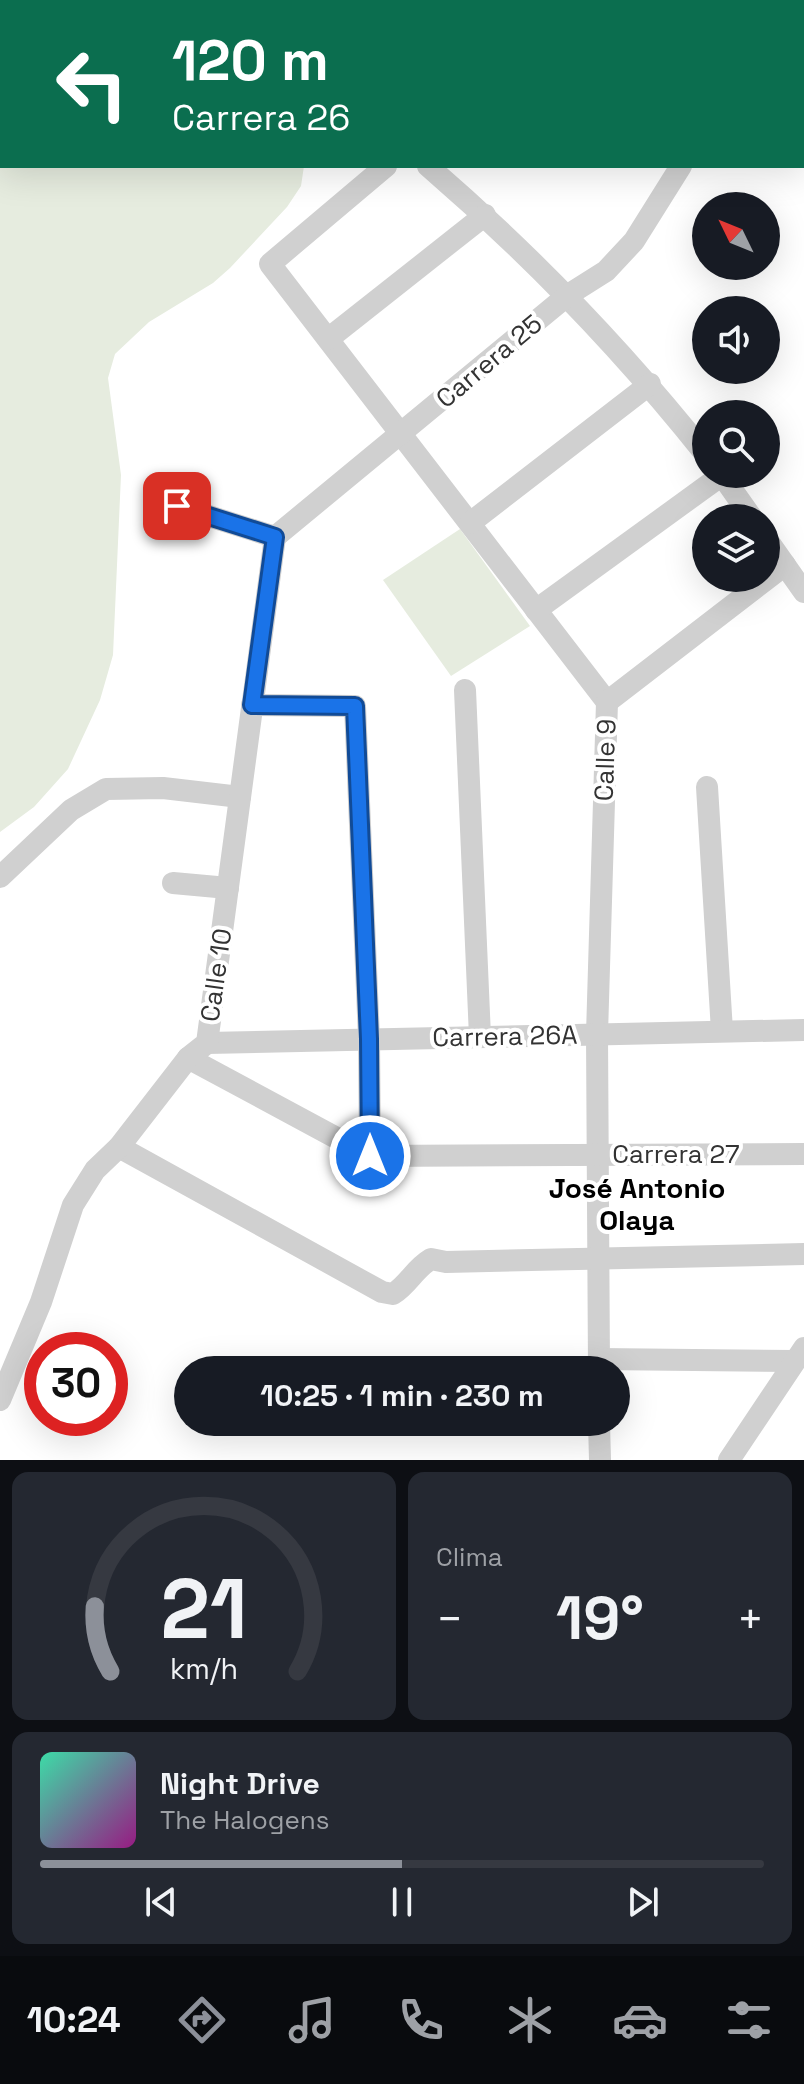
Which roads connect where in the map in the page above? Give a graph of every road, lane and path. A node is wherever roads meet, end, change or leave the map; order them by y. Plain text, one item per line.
1 (384, 168) edge
2 (430, 168) edge
3 (680, 168) edge
4 (485, 215) junction
5 (568, 295) junction
6 (328, 339) junction
7 (650, 384) junction
8 (402, 435) junction
9 (692, 437) edge
10 (703, 488) edge
11 (177, 506) dead end
12 (470, 523) junction
13 (275, 537) junction
14 (780, 558) edge
15 (785, 565) junction
16 (804, 592) edge
17 (536, 610) junction
18 (465, 690) dead end
19 (607, 702) junction
20 (252, 705) junction
21 (707, 787) dead end
22 (240, 797) junction
23 (0, 877) edge
24 (173, 883) dead end
25 (228, 888) junction
26 (804, 1030) edge
27 (722, 1031) junction
28 (597, 1034) junction
29 (480, 1037) junction
30 (369, 1039) junction
31 (207, 1043) junction
32 (188, 1058) junction
33 (119, 1147) junction
34 (804, 1154) edge
35 (598, 1155) junction
36 (370, 1156) junction
37 (804, 1254) edge
38 (599, 1259) junction
39 (800, 1354) edge
40 (599, 1356) edge
41 (630, 1362) edge
42 (0, 1400) edge
43 (599, 1436) edge
44 (600, 1460) edge
45 (729, 1460) edge

1 - 6 street, Calle 9
2 - 4 street
3 - 5 street, Carrera 25
4 - 5 street
4 - 6 street
5 - 7 street
5 - 8 street, Carrera 25
6 - 8 street, Calle 9
7 - 9 street
7 - 12 street
8 - 12 street, Calle 9
8 - 13 street, Carrera 25
10 - 17 street
11 - 13 street
12 - 17 street, Calle 9
13 - 20 street, Calle 10
14 - 15 street
15 - 16 street
15 - 19 street
17 - 19 street, Calle 9
18 - 29 street
19 - 28 street, Calle 9
20 - 22 street, Calle 10
20 - 30 street
21 - 27 street
22 - 23 street
22 - 25 street, Calle 10
24 - 25 street
25 - 31 street, Calle 10
26 - 27 street, Carrera 26A
27 - 28 street, Carrera 26A
28 - 29 street, Carrera 26A
28 - 35 street, Calle 9
29 - 30 street, Carrera 26A
30 - 31 street, Carrera 26A
30 - 36 street
31 - 32 street, Calle 10
32 - 33 street, Calle 10
32 - 36 street, Carrera 27
33 - 38 street
33 - 42 street, Calle 10
34 - 35 street, Carrera 27
35 - 36 street, Carrera 27
35 - 38 street, Calle 9
37 - 38 street
38 - 40 street, Calle 9
39 - 41 street
39 - 45 street
43 - 44 street

